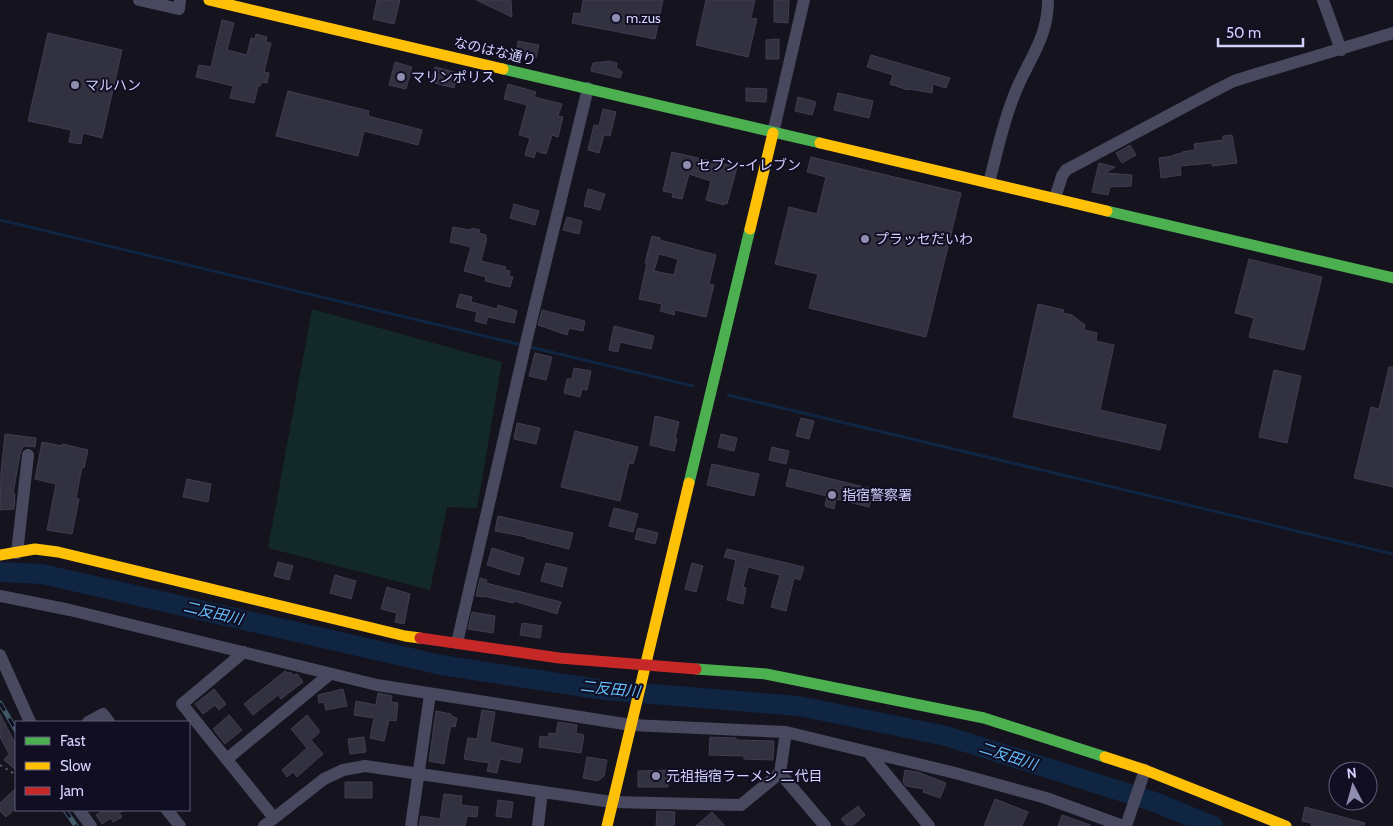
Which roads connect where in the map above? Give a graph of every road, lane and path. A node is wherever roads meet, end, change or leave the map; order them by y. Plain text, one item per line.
1 (139, 0) edge
2 (180, 0) edge
3 (209, 0) edge
4 (804, 0) edge
5 (1048, 0) edge
6 (1323, 0) edge
7 (1393, 33) edge
8 (1341, 50) junction
9 (588, 88) junction
10 (773, 133) junction
11 (989, 182) junction
12 (1055, 198) junction
13 (1393, 278) edge
14 (28, 454) dead end
15 (17, 553) junction
16 (0, 555) edge
17 (0, 596) edge
18 (457, 643) junction
19 (244, 652) junction
20 (0, 655) edge
21 (646, 664) junction
22 (330, 674) junction
23 (430, 694) junction
24 (632, 720) junction
25 (30, 721) edge
26 (90, 721) edge
27 (108, 721) edge
28 (786, 732) junction
29 (869, 752) junction
30 (227, 759) junction
31 (0, 766) edge
32 (1145, 770) junction
33 (780, 773) junction
34 (15, 774) edge
35 (419, 774) junction
36 (542, 792) junction
37 (612, 802) junction
38 (80, 811) edge
39 (168, 811) edge
40 (269, 822) edge
41 (91, 826) edge
42 (180, 826) edge
43 (411, 826) edge
44 (538, 826) edge
45 (607, 826) edge
46 (825, 826) edge
47 (928, 826) edge
48 (1125, 826) edge
49 (1286, 826) edge

1 - 2 street
3 - 9 street, なのはな通り
4 - 10 street
5 - 11 street
6 - 8 street
7 - 8 street
8 - 12 street
9 - 10 street, なのはな通り
9 - 18 street
10 - 11 street, なのはな通り
10 - 21 street
11 - 12 street, なのはな通り
12 - 13 street, なのはな通り
14 - 15 street
15 - 16 street
15 - 18 street
17 - 19 street
18 - 21 street
19 - 22 street
19 - 30 street
20 - 25 street
21 - 24 street
21 - 32 street
22 - 23 street
22 - 30 street
23 - 24 street
23 - 35 street
24 - 28 street
24 - 37 street
26 - 27 street
28 - 29 street
28 - 33 street
29 - 47 street
29 - 48 street
30 - 40 street
31 - 34 path
32 - 48 street
32 - 49 street
33 - 37 street
33 - 46 street
35 - 36 street
35 - 40 street
35 - 43 street
36 - 37 street
36 - 44 street
37 - 45 street
38 - 41 street
39 - 42 street

